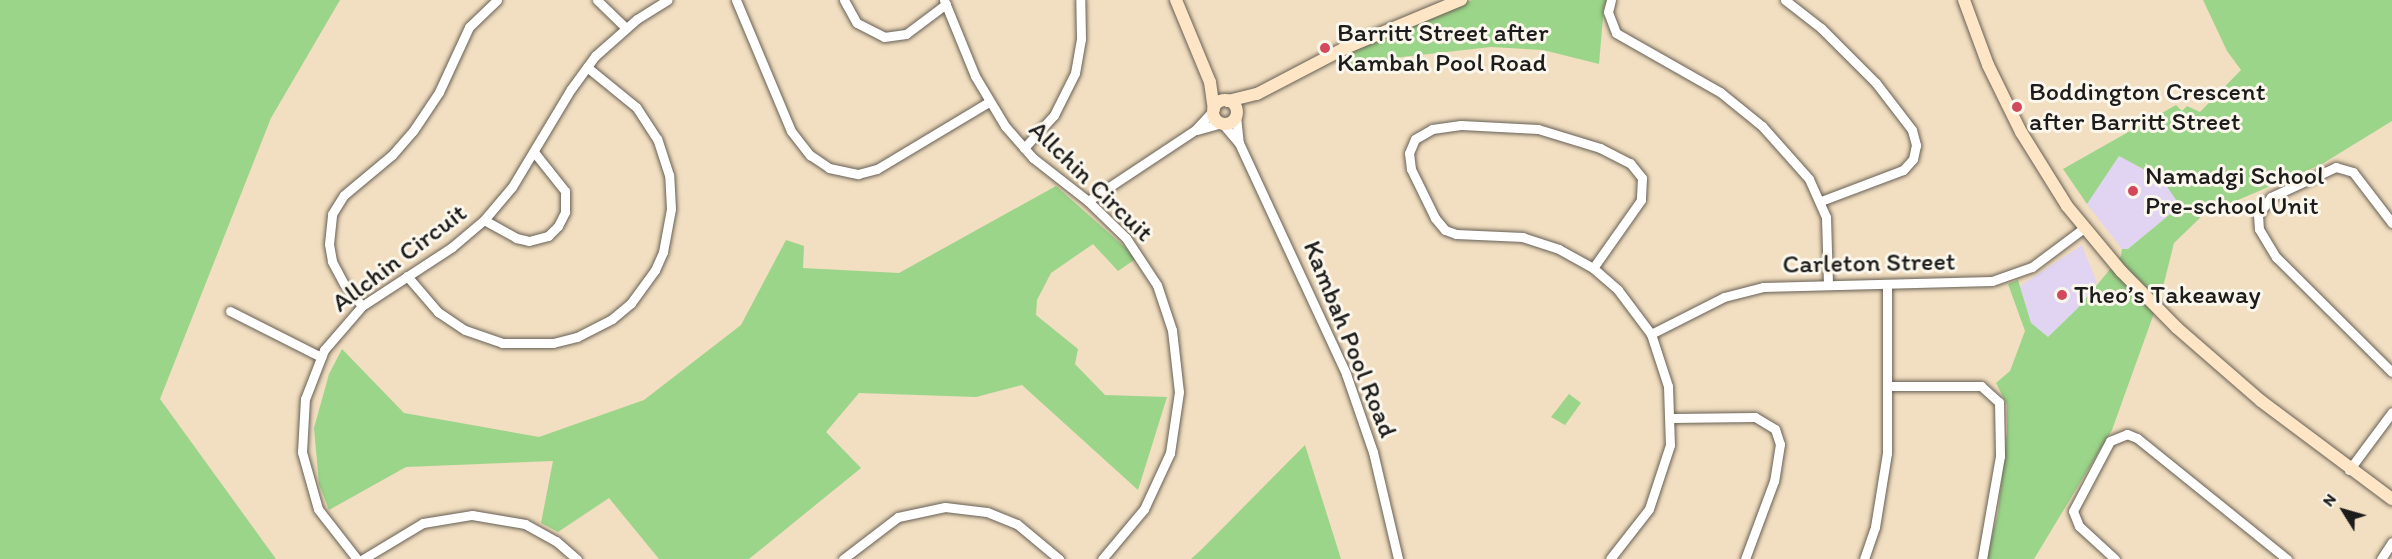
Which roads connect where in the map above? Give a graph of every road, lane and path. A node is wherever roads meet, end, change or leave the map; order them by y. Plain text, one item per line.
1 (497, 0) edge
2 (597, 0) edge
3 (668, 0) edge
4 (736, 0) edge
5 (844, 0) edge
6 (1080, 0) edge
7 (1176, 0) edge
8 (1461, 0) edge
9 (1611, 0) edge
10 (1785, 0) edge
11 (1964, 0) edge
12 (945, 2) edge
13 (626, 28) junction
14 (587, 67) junction
15 (1210, 82) junction
16 (1257, 94) junction
17 (1228, 101) junction
18 (989, 102) junction
19 (1214, 110) junction
20 (1236, 115) junction
21 (1221, 123) junction
22 (1195, 130) junction
23 (1239, 143) junction
24 (1024, 148) junction
25 (534, 152) junction
26 (1088, 201) junction
27 (1821, 201) junction
28 (484, 220) junction
29 (2392, 224) edge
30 (2084, 228) junction
31 (1593, 268) junction
32 (407, 276) junction
33 (1887, 284) junction
34 (1828, 285) junction
35 (362, 306) junction
36 (230, 311) dead end
37 (1651, 334) junction
38 (321, 357) junction
39 (2392, 372) edge
40 (1888, 386) junction
41 (2392, 412) edge
42 (1672, 418) junction
43 (2349, 470) junction
44 (2392, 500) edge
45 (2392, 542) edge
46 (357, 559) edge
47 (363, 559) edge
48 (577, 559) edge
49 (843, 559) edge
50 (1059, 559) edge
51 (1102, 559) edge
52 (1398, 559) edge
53 (1610, 559) edge
54 (1745, 559) edge
55 (1864, 559) edge
56 (1982, 559) edge
57 (2115, 559) edge
58 (2287, 559) edge
59 (2380, 559) edge

1 - 35 street
2 - 13 street
3 - 13 street, Allchin Circuit
4 - 18 street
5 - 12 street
6 - 24 street
7 - 15 street
8 - 16 street
9 - 27 street
10 - 27 street
11 - 30 street
12 - 18 street, Allchin Circuit
13 - 14 street, Allchin Circuit
14 - 25 street, Allchin Circuit
14 - 32 street
15 - 17 street
15 - 19 street
16 - 17 street
16 - 20 street
17 - 19 street
17 - 20 street
18 - 24 street, Allchin Circuit
19 - 21 street
19 - 22 street
20 - 21 street
20 - 23 street, Kambah Pool Road
21 - 22 street
21 - 23 street, Kambah Pool Road
22 - 26 street
23 - 52 street, Kambah Pool Road
24 - 26 street, Allchin Circuit
25 - 28 street, Allchin Circuit
25 - 28 street
26 - 51 street, Allchin Circuit
27 - 34 street
28 - 32 street, Allchin Circuit
29 - 39 street
30 - 33 street, Carleton Street
30 - 43 street
31 - 31 street
31 - 37 street
32 - 35 street, Allchin Circuit
33 - 34 street, Carleton Street
33 - 40 street
34 - 37 street, Carleton Street
35 - 38 street, Allchin Circuit
36 - 38 street
37 - 42 street
38 - 46 street, Allchin Circuit
40 - 55 street
40 - 56 street
41 - 43 street
42 - 53 street
42 - 54 street
43 - 44 street
45 - 59 street
47 - 48 street
49 - 50 street
57 - 58 street

